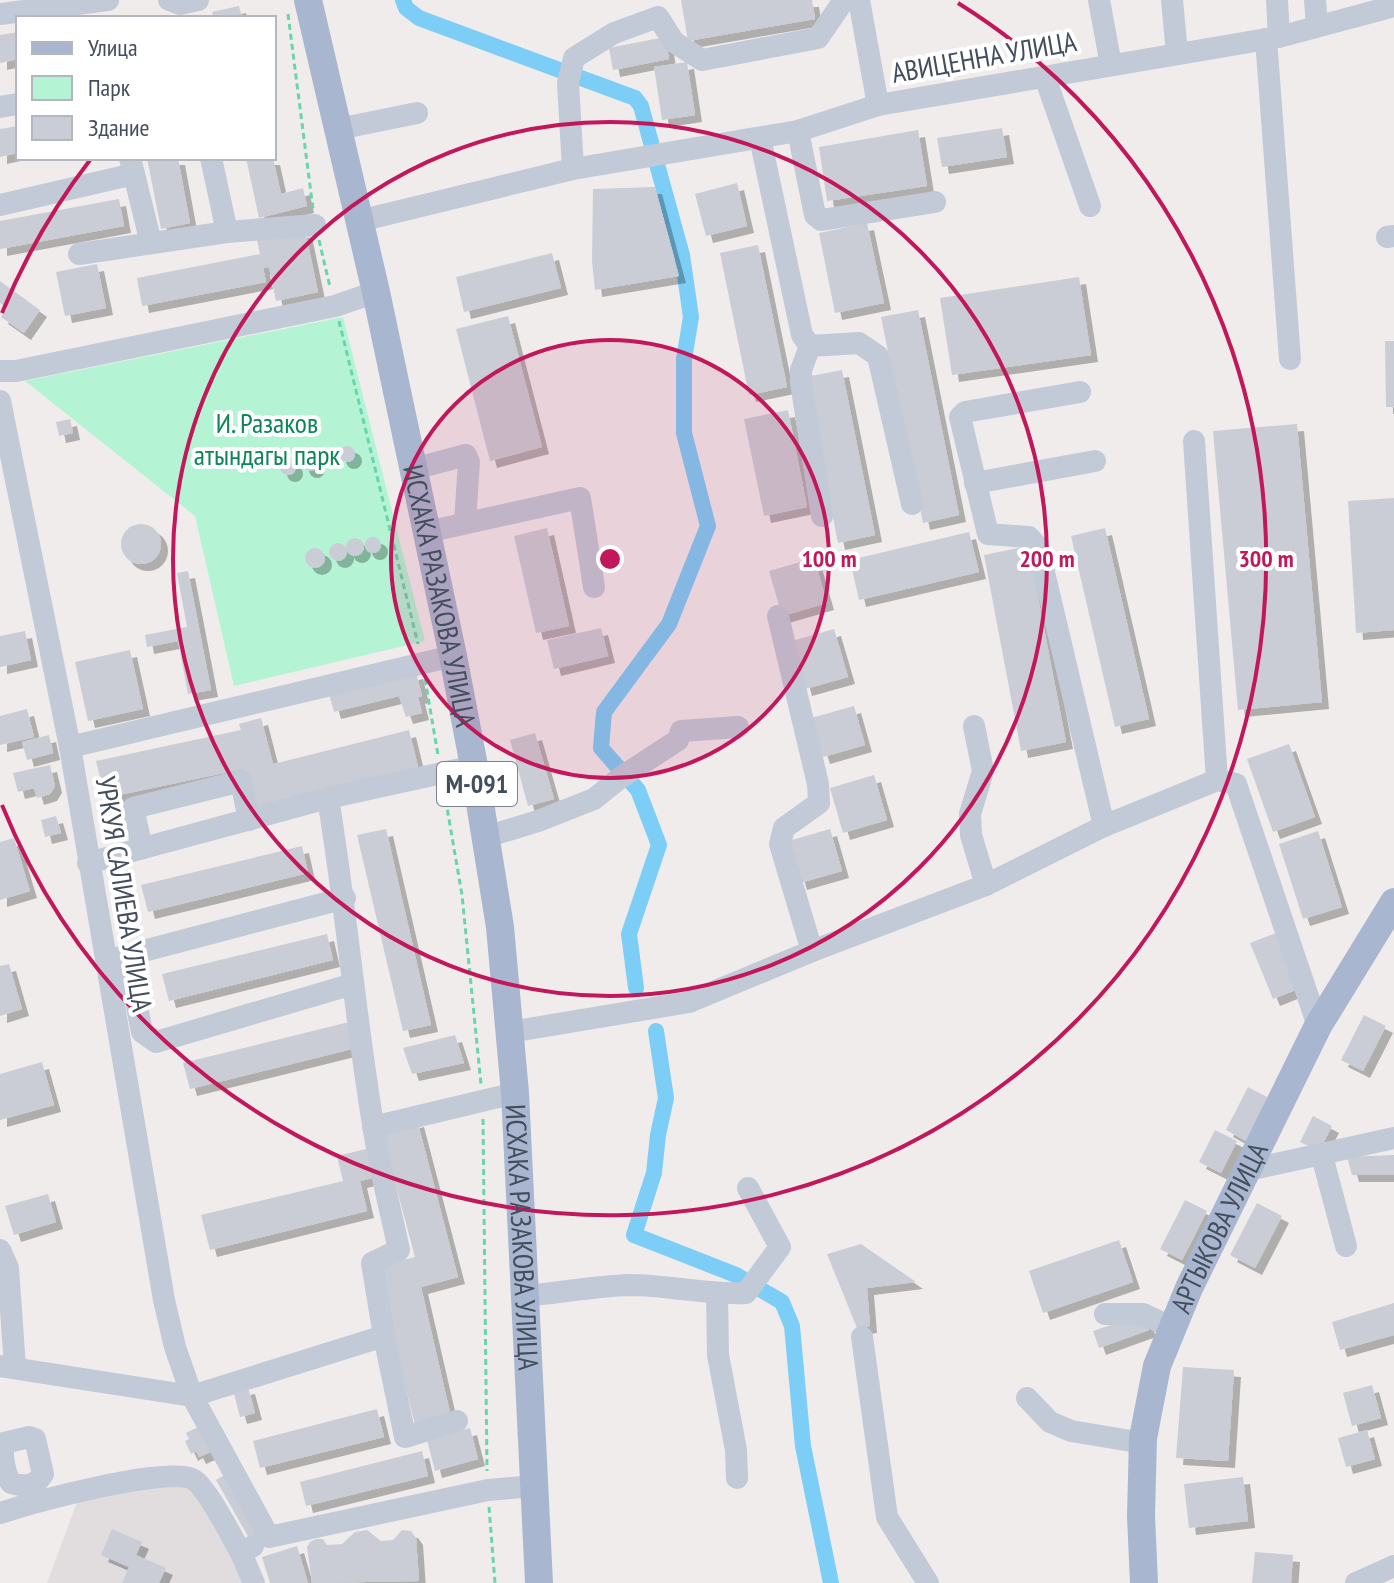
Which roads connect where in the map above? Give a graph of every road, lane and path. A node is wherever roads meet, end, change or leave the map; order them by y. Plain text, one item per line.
1 (308, 0) edge
2 (842, 0) edge
3 (859, 0) edge
4 (1099, 0) edge
5 (1172, 0) edge
6 (1277, 0) edge
7 (1315, 0) edge
8 (103, 5) edge
9 (1394, 6) edge
10 (0, 14) edge
11 (1317, 26) junction
12 (1272, 38) junction
13 (1177, 54) junction
14 (1111, 65) junction
15 (1045, 77) junction
16 (878, 105) junction
17 (417, 113) dead end
18 (338, 129) junction
19 (798, 131) junction
20 (760, 138) junction
21 (211, 160) edge
22 (132, 166) edge
23 (573, 169) junction
24 (935, 202) dead end
25 (0, 205) edge
26 (1090, 206) dead end
27 (359, 221) junction
28 (315, 225) dead end
29 (227, 232) junction
30 (151, 243) junction
31 (79, 254) dead end
32 (376, 292) junction
33 (810, 346) junction
34 (1290, 359) dead end
35 (0, 371) edge
36 (1080, 392) dead end
37 (0, 401) edge
38 (1194, 441) dead end
39 (1095, 461) dead end
40 (413, 469) junction
41 (975, 483) junction
42 (912, 504) dead end
43 (822, 516) dead end
44 (465, 522) junction
45 (427, 532) junction
46 (594, 587) dead end
47 (778, 616) dead end
48 (453, 656) junction
49 (974, 726) dead end
50 (738, 727) dead end
51 (70, 747) junction
52 (474, 766) junction
53 (1217, 780) junction
54 (328, 798) junction
55 (249, 820) junction
56 (1104, 826) junction
57 (486, 837) junction
58 (142, 848) junction
59 (88, 863) junction
60 (986, 885) junction
61 (345, 898) junction
62 (1394, 902) edge
63 (812, 951) junction
64 (127, 956) junction
65 (104, 961) junction
66 (353, 984) junction
67 (1318, 1026) junction
68 (510, 1032) junction
69 (515, 1093) junction
70 (373, 1127) junction
71 (1394, 1138) edge
72 (1322, 1156) junction
73 (1248, 1170) junction
74 (748, 1188) dead end
75 (1346, 1246) dead end
76 (0, 1250) edge
77 (717, 1294) junction
78 (525, 1296) junction
79 (1105, 1314) dead end
80 (1173, 1328) junction
81 (384, 1336) junction
82 (862, 1337) dead end
83 (8, 1366) edge
84 (192, 1396) junction
85 (1027, 1398) dead end
86 (457, 1421) dead end
87 (1143, 1443) junction
88 (737, 1478) dead end
89 (534, 1486) junction
90 (0, 1513) edge
91 (269, 1537) junction
92 (241, 1553) junction
93 (1394, 1566) edge
94 (542, 1579) edge
95 (254, 1583) edge
96 (928, 1583) edge
97 (1144, 1583) edge
98 (1356, 1583) edge

1 - 18 main road, ИСХАКА РАЗАКОВА УЛИЦА / М-091
2 - 23 street
3 - 16 street
4 - 14 street
5 - 13 street
6 - 12 street
7 - 11 street
8 - 10 street
9 - 11 street, АВИЦЕННА УЛИЦА
11 - 12 street, АВИЦЕННА УЛИЦА
12 - 13 street, АВИЦЕННА УЛИЦА
12 - 34 street
13 - 14 street, АВИЦЕННА УЛИЦА
14 - 15 street, АВИЦЕННА УЛИЦА
15 - 16 street, АВИЦЕННА УЛИЦА
15 - 26 street
16 - 19 street, АВИЦЕННА УЛИЦА
17 - 18 street
18 - 27 main road, ИСХАКА РАЗАКОВА УЛИЦА / М-091
19 - 20 street, АВИЦЕННА УЛИЦА
19 - 24 street
20 - 23 street, АВИЦЕННА УЛИЦА
20 - 33 street
21 - 29 street
22 - 25 street
22 - 30 street
23 - 27 street
27 - 32 main road, ИСХАКА РАЗАКОВА УЛИЦА / М-091
28 - 29 street
29 - 30 street
30 - 31 street
32 - 35 street
32 - 40 main road, ИСХАКА РАЗАКОВА УЛИЦА / М-091
33 - 42 street
33 - 43 street
36 - 41 street
37 - 51 street, УРКУЯ САЛИЕВА УЛИЦА
38 - 53 street
39 - 41 street
40 - 44 street
40 - 45 main road, ИСХАКА РАЗАКОВА УЛИЦА / М-091
41 - 56 street
44 - 45 street
44 - 46 street
45 - 48 main road, ИСХАКА РАЗАКОВА УЛИЦА / М-091
47 - 63 street
48 - 51 street
48 - 52 main road, ИСХАКА РАЗАКОВА УЛИЦА / М-091
49 - 60 street
50 - 57 street
51 - 59 street, УРКУЯ САЛИЕВА УЛИЦА
52 - 54 street
52 - 57 main road, ИСХАКА РАЗАКОВА УЛИЦА / М-091
53 - 56 street
53 - 67 street
54 - 55 street
54 - 61 street
55 - 58 street
55 - 58 street
56 - 60 street
57 - 68 main road, ИСХАКА РАЗАКОВА УЛИЦА / М-091
58 - 59 street
59 - 65 street, УРКУЯ САЛИЕВА УЛИЦА
60 - 63 street
61 - 64 street
61 - 66 street
62 - 67 main road, АРТЫКОВА УЛИЦА
63 - 68 street
64 - 65 street
64 - 66 street
65 - 84 street, УРКУЯ САЛИЕВА УЛИЦА
66 - 70 street
67 - 73 main road, АРТЫКОВА УЛИЦА
68 - 69 main road, ИСХАКА РАЗАКОВА УЛИЦА / М-091
69 - 70 street
69 - 78 main road, ИСХАКА РАЗАКОВА УЛИЦА / М-091
70 - 81 street
71 - 72 street
72 - 73 street
72 - 75 street
73 - 80 main road, АРТЫКОВА УЛИЦА
74 - 77 street
76 - 83 street
77 - 78 street
77 - 88 street
78 - 89 main road, ИСХАКА РАЗАКОВА УЛИЦА / М-091
79 - 80 street
80 - 87 main road, АРТЫКОВА УЛИЦА
81 - 84 street
81 - 86 street
82 - 96 street
83 - 84 street
84 - 91 street, УРКУЯ САЛИЕВА УЛИЦА
85 - 87 street
87 - 97 main road, АРТЫКОВА УЛИЦА
89 - 91 street
89 - 94 main road, ИСХАКА РАЗАКОВА УЛИЦА / М-091
90 - 92 street
91 - 92 street
92 - 95 street
93 - 98 street

